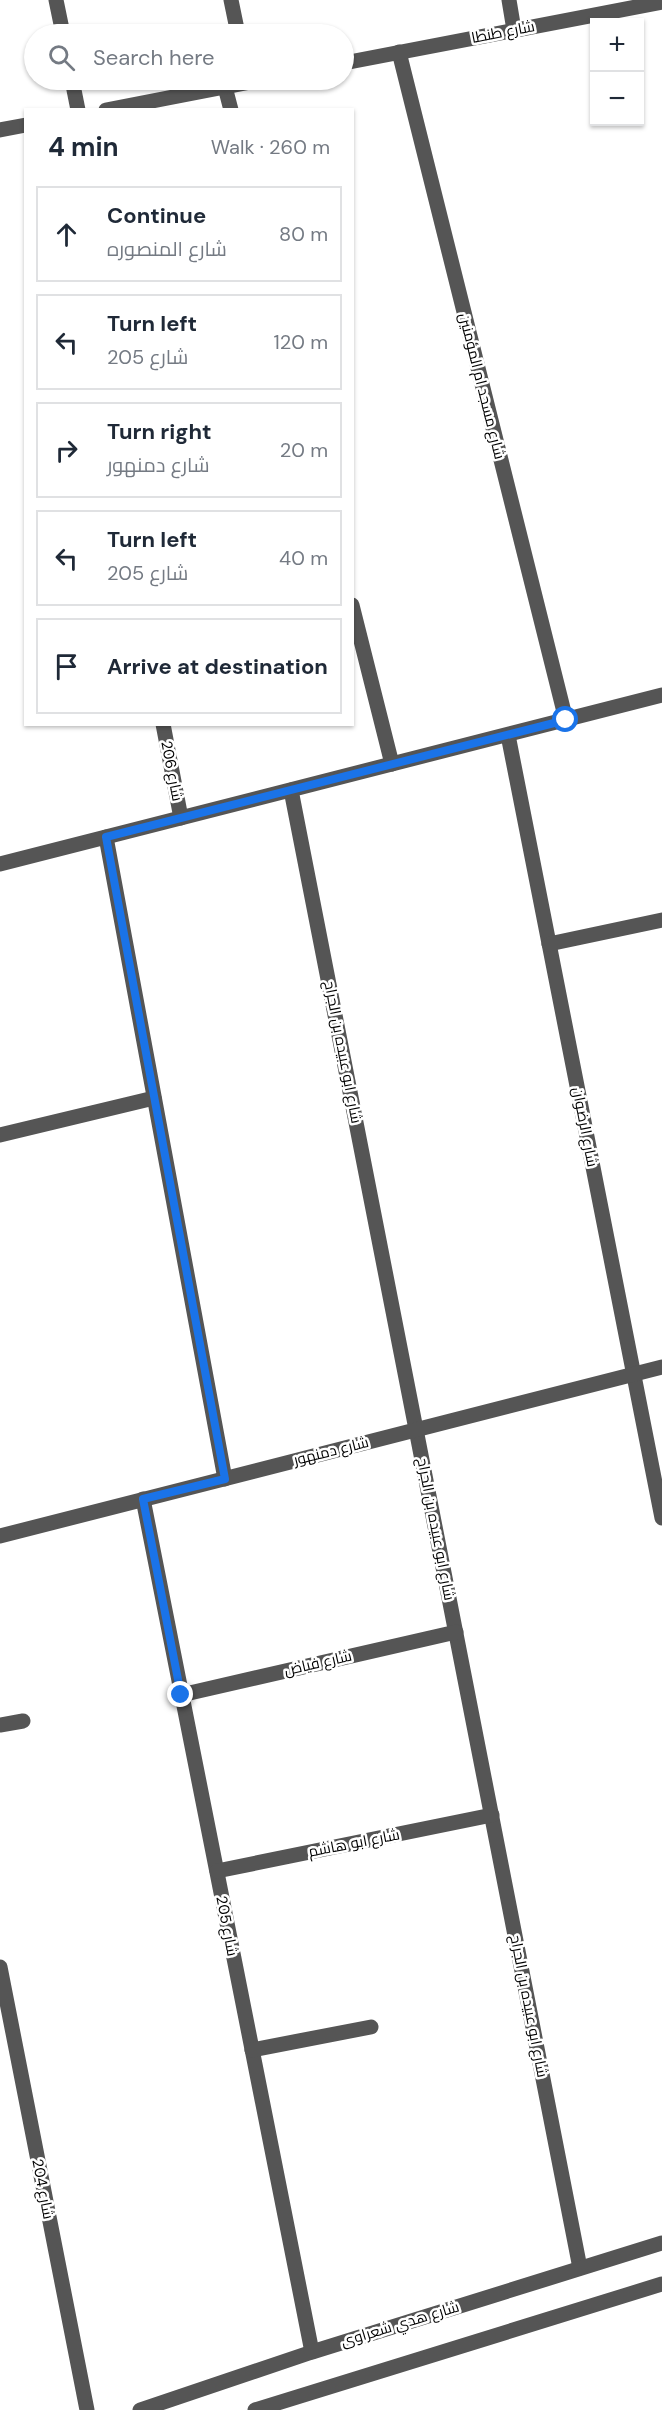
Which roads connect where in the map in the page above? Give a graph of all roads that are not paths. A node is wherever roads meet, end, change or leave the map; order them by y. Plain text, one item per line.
1 (56, 0) edge
2 (231, 0) edge
3 (508, 0) edge
4 (662, 2) edge
5 (61, 24) edge
6 (236, 24) edge
7 (514, 30) junction
8 (399, 52) junction
9 (354, 61) edge
10 (74, 90) edge
11 (209, 90) edge
12 (226, 90) edge
13 (78, 108) edge
14 (116, 108) edge
15 (230, 108) edge
16 (24, 125) edge
17 (0, 130) edge
18 (354, 612) edge
19 (662, 695) edge
20 (566, 720) junction
21 (163, 726) edge
22 (507, 735) junction
23 (392, 764) junction
24 (291, 790) junction
25 (181, 818) junction
26 (106, 837) junction
27 (0, 864) edge
28 (662, 920) edge
29 (549, 944) junction
30 (154, 1098) junction
31 (0, 1135) edge
32 (662, 1367) edge
33 (633, 1375) junction
34 (416, 1430) junction
35 (225, 1479) junction
36 (143, 1499) junction
37 (662, 1518) edge
38 (0, 1536) edge
39 (456, 1632) junction
40 (181, 1695) junction
41 (23, 1721) dead end
42 (0, 1725) edge
43 (492, 1815) junction
44 (216, 1871) junction
45 (0, 1967) edge
46 (371, 2027) dead end
47 (252, 2050) junction
48 (662, 2242) edge
49 (580, 2268) junction
50 (662, 2284) edge
51 (312, 2352) junction
52 (87, 2410) edge
53 (140, 2410) edge
54 (255, 2410) edge

1 - 5 street
2 - 6 street
3 - 7 street
4 - 7 street, شارع طنطا
7 - 8 street, شارع طنطا
8 - 9 street, شارع طنطا
8 - 20 street, شارع مسجد ام المؤمنين
10 - 13 street
11 - 14 street
12 - 15 street
16 - 17 street
18 - 23 street
19 - 20 street
20 - 22 street
21 - 25 street, شارع 206
22 - 23 street
22 - 29 street, شارع الرضوان
23 - 24 street
24 - 25 street
24 - 34 street, شارع ابو عبيده بن الجراح
25 - 26 street
26 - 27 street
26 - 30 street
28 - 29 street
29 - 33 street, شارع الرضوان
30 - 31 street
30 - 35 street
32 - 33 street, شارع دمنهور
33 - 34 street, شارع دمنهور
33 - 37 street, شارع الرضوان
34 - 35 street, شارع دمنهور
34 - 39 street, شارع ابو عبيده بن الجراح
35 - 36 street, شارع دمنهور
36 - 38 street, شارع دمنهور
36 - 40 street, شارع 205
39 - 40 street, شارع فياض
39 - 43 street, شارع ابو عبيده بن الجراح
40 - 44 street, شارع 205
41 - 42 street
43 - 44 street, شارع ابو هاشم
43 - 49 street, شارع ابو عبيده بن الجراح
44 - 47 street, شارع 205
45 - 52 street, شارع 204
46 - 47 street
47 - 51 street, شارع 205
48 - 49 street, شارع هدي شعراوى
49 - 51 street, شارع هدي شعراوى
50 - 54 street
51 - 53 street, شارع هدي شعراوى

